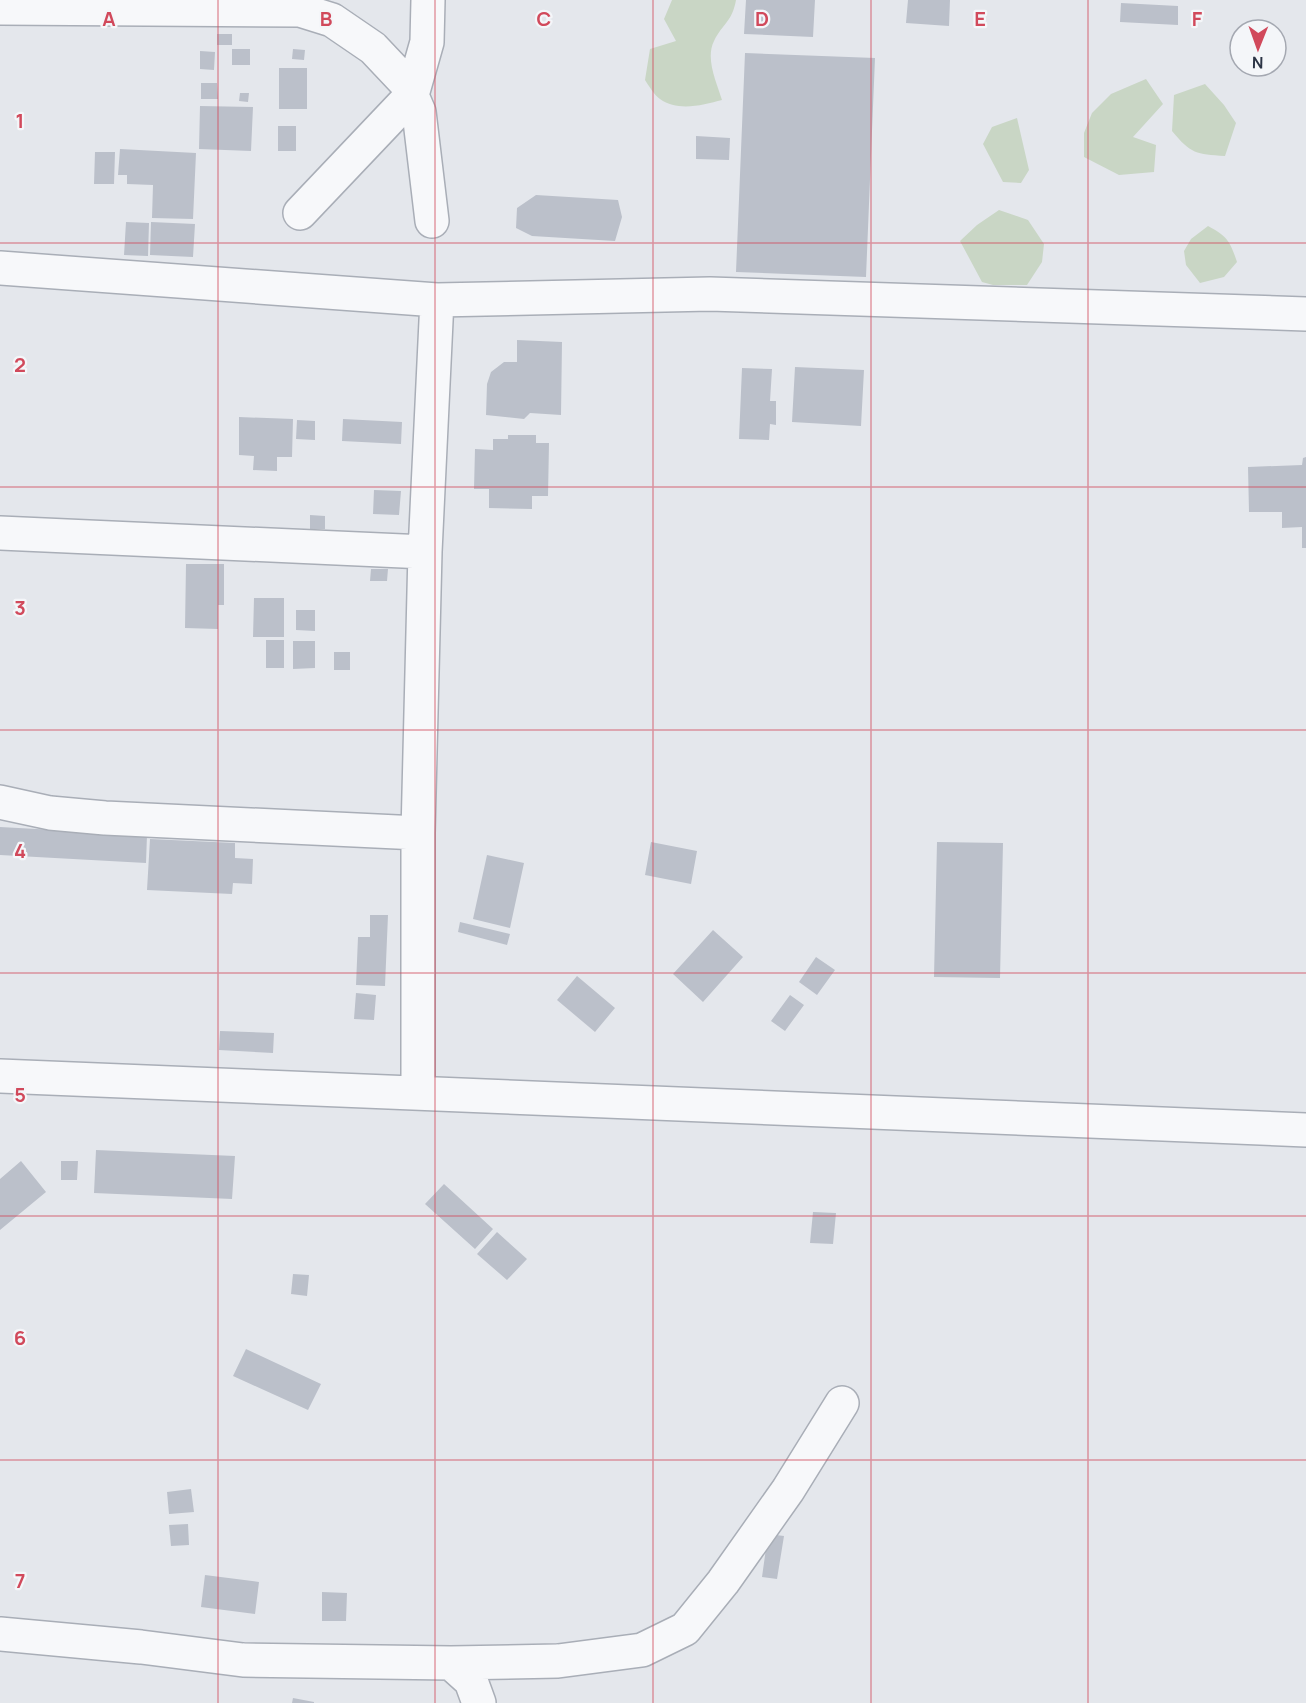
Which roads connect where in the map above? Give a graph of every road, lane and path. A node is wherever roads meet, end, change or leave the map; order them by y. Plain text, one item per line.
1 (429, 0) edge
2 (0, 8) edge
3 (412, 95) junction
4 (300, 213) dead end
5 (432, 221) dead end
6 (0, 268) edge
7 (437, 300) junction
8 (1306, 314) edge
9 (0, 533) edge
10 (425, 552) junction
11 (0, 801) edge
12 (418, 833) junction
13 (0, 1076) edge
14 (418, 1093) junction
15 (1306, 1130) edge
16 (843, 1403) dead end
17 (0, 1634) edge
18 (451, 1663) junction
19 (479, 1703) edge

1 - 3 street
2 - 3 street
3 - 4 street
3 - 5 street
6 - 7 street
7 - 8 street
7 - 10 street
9 - 10 street
10 - 12 street
11 - 12 street
12 - 14 street
13 - 14 street
14 - 15 street
16 - 18 street
17 - 18 street
18 - 19 street

